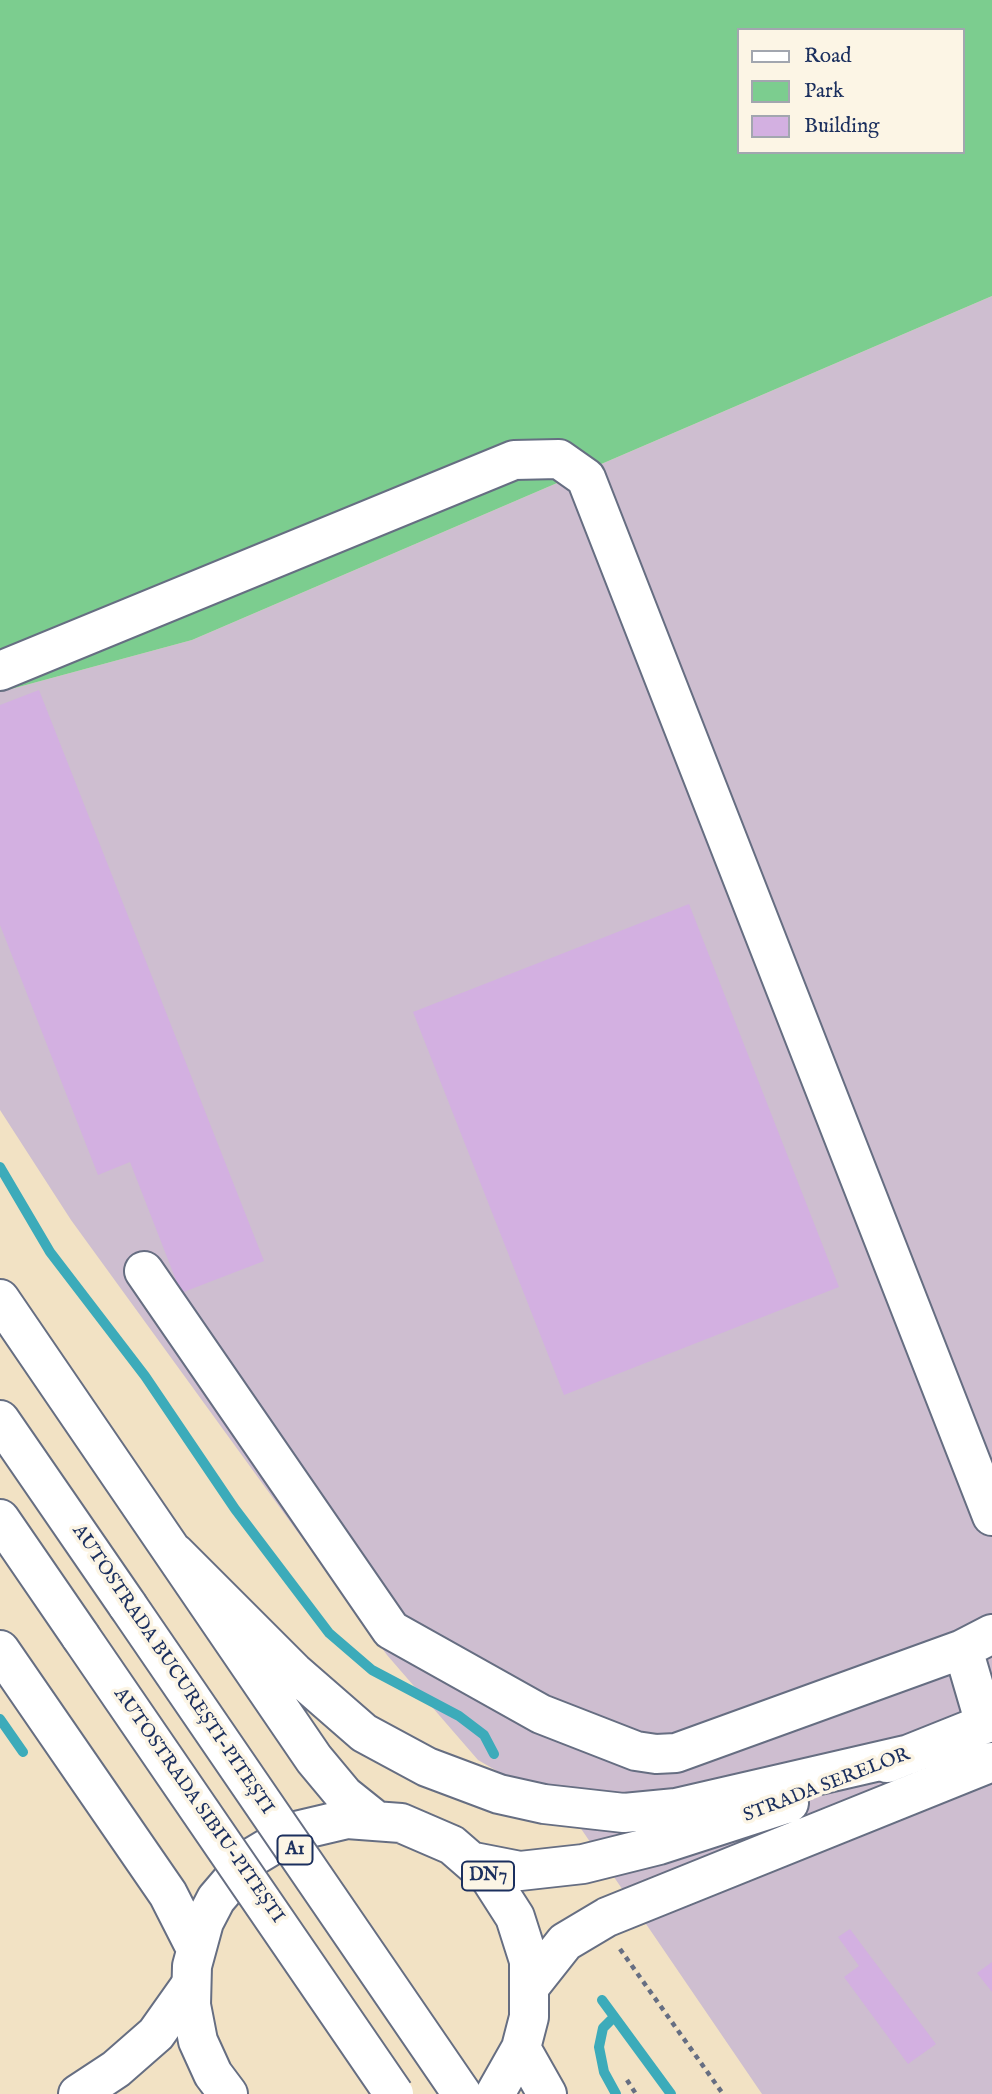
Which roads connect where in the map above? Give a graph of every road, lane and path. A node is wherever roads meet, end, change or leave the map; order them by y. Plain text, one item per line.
1 (0, 671) edge
2 (144, 1271) dead end
3 (0, 1298) edge
4 (0, 1420) edge
5 (992, 1516) edge
6 (0, 1519) edge
7 (175, 1553) junction
8 (977, 1641) edge
9 (0, 1650) edge
10 (988, 1723) edge
11 (910, 1754) junction
12 (977, 1768) edge
13 (374, 1819) junction
14 (474, 1861) junction
15 (607, 1917) junction
16 (195, 1947) junction
17 (531, 1985) junction
18 (190, 1986) junction
19 (520, 2048) junction
20 (626, 2080) dead end
21 (78, 2094) edge
22 (228, 2094) edge
23 (394, 2094) edge
24 (462, 2094) edge
25 (495, 2094) edge
26 (548, 2094) edge
27 (636, 2094) edge
28 (723, 2094) edge

1 - 5 main road
2 - 8 main road
3 - 7 main road
4 - 24 main road, AUTOSTRADA BUCUREȘTI-PITEȘTI / A1, bridge
6 - 23 main road, AUTOSTRADA SIBIU-PITEȘTI, bridge
7 - 11 main road
7 - 13 main road
8 - 10 main road
9 - 16 main road
10 - 11 main road, STRADA SERELOR / DN7
11 - 14 main road, STRADA SERELOR / DN7
12 - 15 main road
13 - 14 main road, DN7
13 - 16 main road, DN7
14 - 17 main road, DN7
15 - 17 main road
15 - 28 path
16 - 18 main road, DN7
17 - 19 main road, DN7
18 - 21 main road, DN7
18 - 22 main road, DN7
19 - 25 main road, DN7
19 - 26 main road
20 - 27 path

